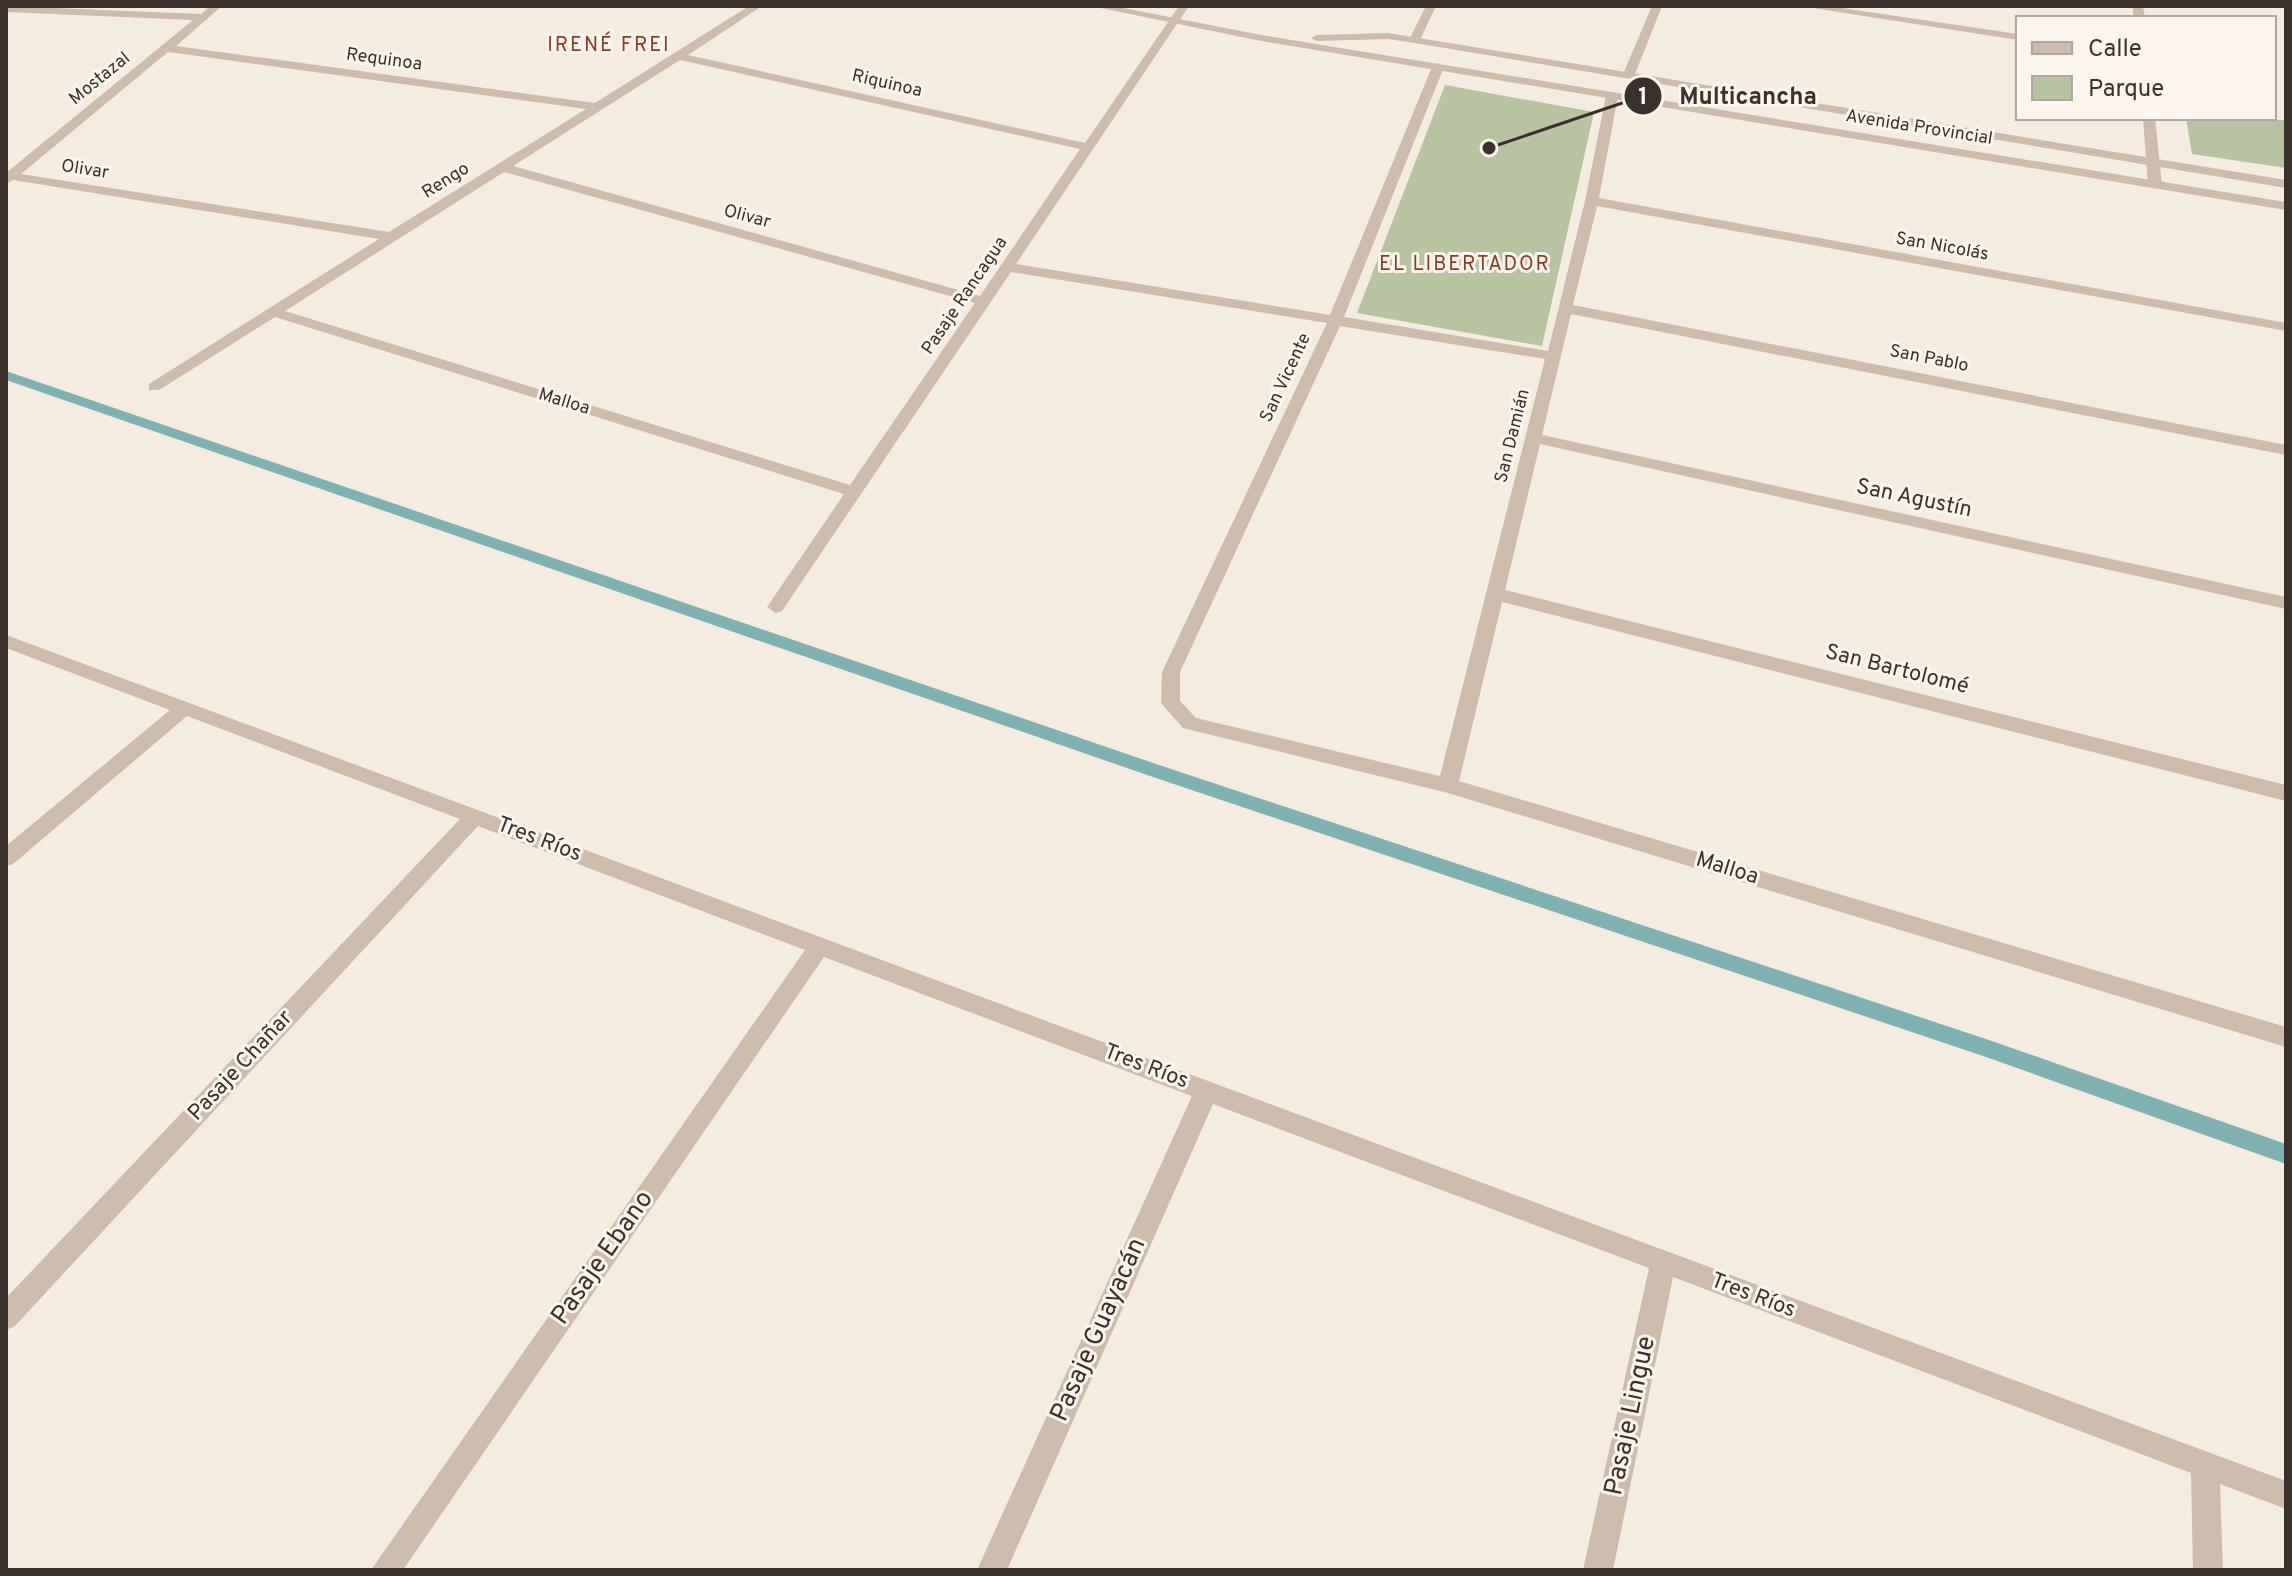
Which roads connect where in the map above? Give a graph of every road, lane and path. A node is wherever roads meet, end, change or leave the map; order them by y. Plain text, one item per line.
1 (217, 6) edge
2 (757, 6) edge
3 (1096, 6) edge
4 (1184, 6) edge
5 (1431, 6) edge
6 (1657, 6) edge
7 (1805, 6) edge
8 (6, 9) edge
9 (203, 17) junction
10 (1173, 23) junction
11 (2016, 37) edge
12 (1261, 38) junction
13 (1415, 40) junction
14 (166, 48) junction
15 (679, 56) junction
16 (1438, 67) junction
17 (1629, 74) junction
18 (1612, 96) junction
19 (598, 107) junction
20 (2149, 120) edge
21 (1088, 147) junction
22 (2154, 162) junction
23 (502, 167) junction
24 (8, 178) edge
25 (2286, 184) edge
26 (2155, 185) junction
27 (1592, 201) junction
28 (2286, 206) edge
29 (392, 237) junction
30 (1007, 267) junction
31 (983, 301) junction
32 (1565, 308) junction
33 (274, 312) junction
34 (1335, 321) junction
35 (2286, 327) edge
36 (1553, 356) junction
37 (154, 387) dead end
38 (1533, 438) junction
39 (2286, 450) edge
40 (854, 492) junction
41 (1496, 594) junction
42 (2286, 603) edge
43 (776, 607) dead end
44 (6, 641) edge
45 (1171, 703) joint
46 (185, 708) junction
47 (1448, 785) junction
48 (2286, 793) edge
49 (475, 816) junction
50 (6, 858) edge
51 (820, 946) junction
52 (2286, 1037) edge
53 (1207, 1090) junction
54 (1663, 1262) junction
55 (6, 1317) edge
56 (2205, 1465) junction
57 (2286, 1495) edge
58 (386, 1570) edge
59 (992, 1570) edge
60 (1598, 1570) edge
61 (2208, 1570) edge

1 - 9 street, Mostazal
2 - 15 street, Rengo
3 - 10 street, Avenida Provincial
4 - 10 street, Pasaje Rancagua
5 - 13 street
6 - 17 street
7 - 11 street
8 - 9 street
9 - 14 street, Mostazal
10 - 12 street, Avenida Provincial
10 - 21 street, Pasaje Rancagua
12 - 13 street, Avenida Provincial
12 - 16 street, Avenida Provincial
13 - 17 street, Avenida Provincial
14 - 19 street, Requinoa
14 - 24 street, Mostazal
15 - 19 street, Rengo
15 - 21 street, Riquinoa
16 - 18 street, Avenida Provincial
16 - 34 street, San Vicente
17 - 22 street, Avenida Provincial
18 - 26 street, Avenida Provincial
18 - 27 street, San Damián
19 - 23 street, Rengo
20 - 22 street
21 - 30 street, Pasaje Rancagua
22 - 25 street, Avenida Provincial
22 - 26 street
23 - 29 street, Rengo
23 - 31 street, Olivar
24 - 29 street, Olivar
26 - 28 street, Avenida Provincial
27 - 32 street, San Damián
27 - 35 street, San Nicolás
29 - 33 street, Rengo
30 - 31 street, Pasaje Rancagua
30 - 34 street
31 - 40 street, Pasaje Rancagua
32 - 36 street, San Damián
32 - 39 street, San Pablo
33 - 37 street, Rengo
33 - 40 street, Malloa
34 - 36 street
34 - 45 street, San Vicente
36 - 38 street, San Damián
38 - 41 street, San Damián
38 - 42 street, San Agustín
40 - 43 street, Pasaje Rancagua
41 - 47 street, San Damián
41 - 48 street, San Bartolomé
44 - 46 street, Tres Ríos
45 - 47 street, Malloa
46 - 49 street, Tres Ríos
46 - 50 street
47 - 52 street, Malloa
49 - 51 street, Tres Ríos
49 - 55 street, Pasaje Chañar
51 - 53 street, Tres Ríos
51 - 58 street, Pasaje Ebano
53 - 54 street, Tres Ríos
53 - 59 street, Pasaje Guayacán
54 - 56 street, Tres Ríos
54 - 60 street, Pasaje Lingue
56 - 57 street, Tres Ríos
56 - 61 street

